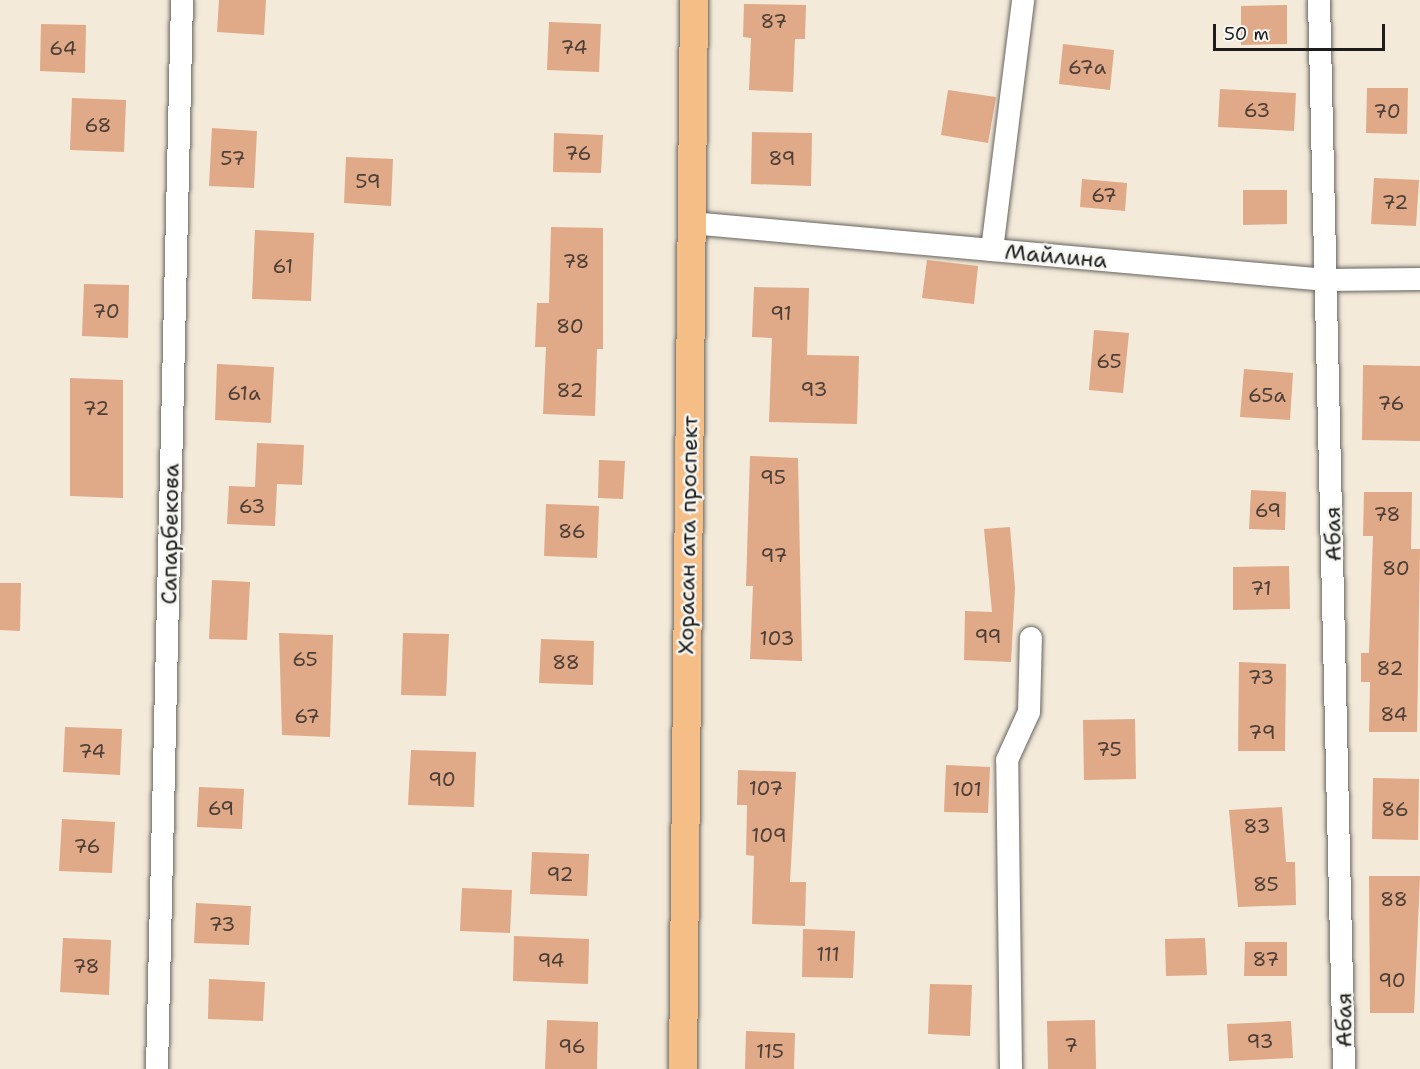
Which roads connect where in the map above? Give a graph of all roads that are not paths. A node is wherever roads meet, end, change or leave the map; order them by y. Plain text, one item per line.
1 (182, 0) edge
2 (693, 0) edge
3 (1023, 0) edge
4 (1319, 0) edge
5 (691, 223) junction
6 (992, 250) junction
7 (1420, 279) edge
8 (1326, 280) junction
9 (1031, 639) dead end
10 (157, 1069) edge
11 (683, 1069) edge
12 (1011, 1069) edge
13 (1344, 1069) edge

1 - 10 street, Сапарбекова
2 - 5 main road, Хорасан ата проспект
3 - 6 street
4 - 8 street, Абая
5 - 6 street, Майлина
5 - 11 main road, Хорасан ата проспект
6 - 8 street, Майлина
7 - 8 street, Майлина
8 - 13 street, Абая
9 - 12 street

